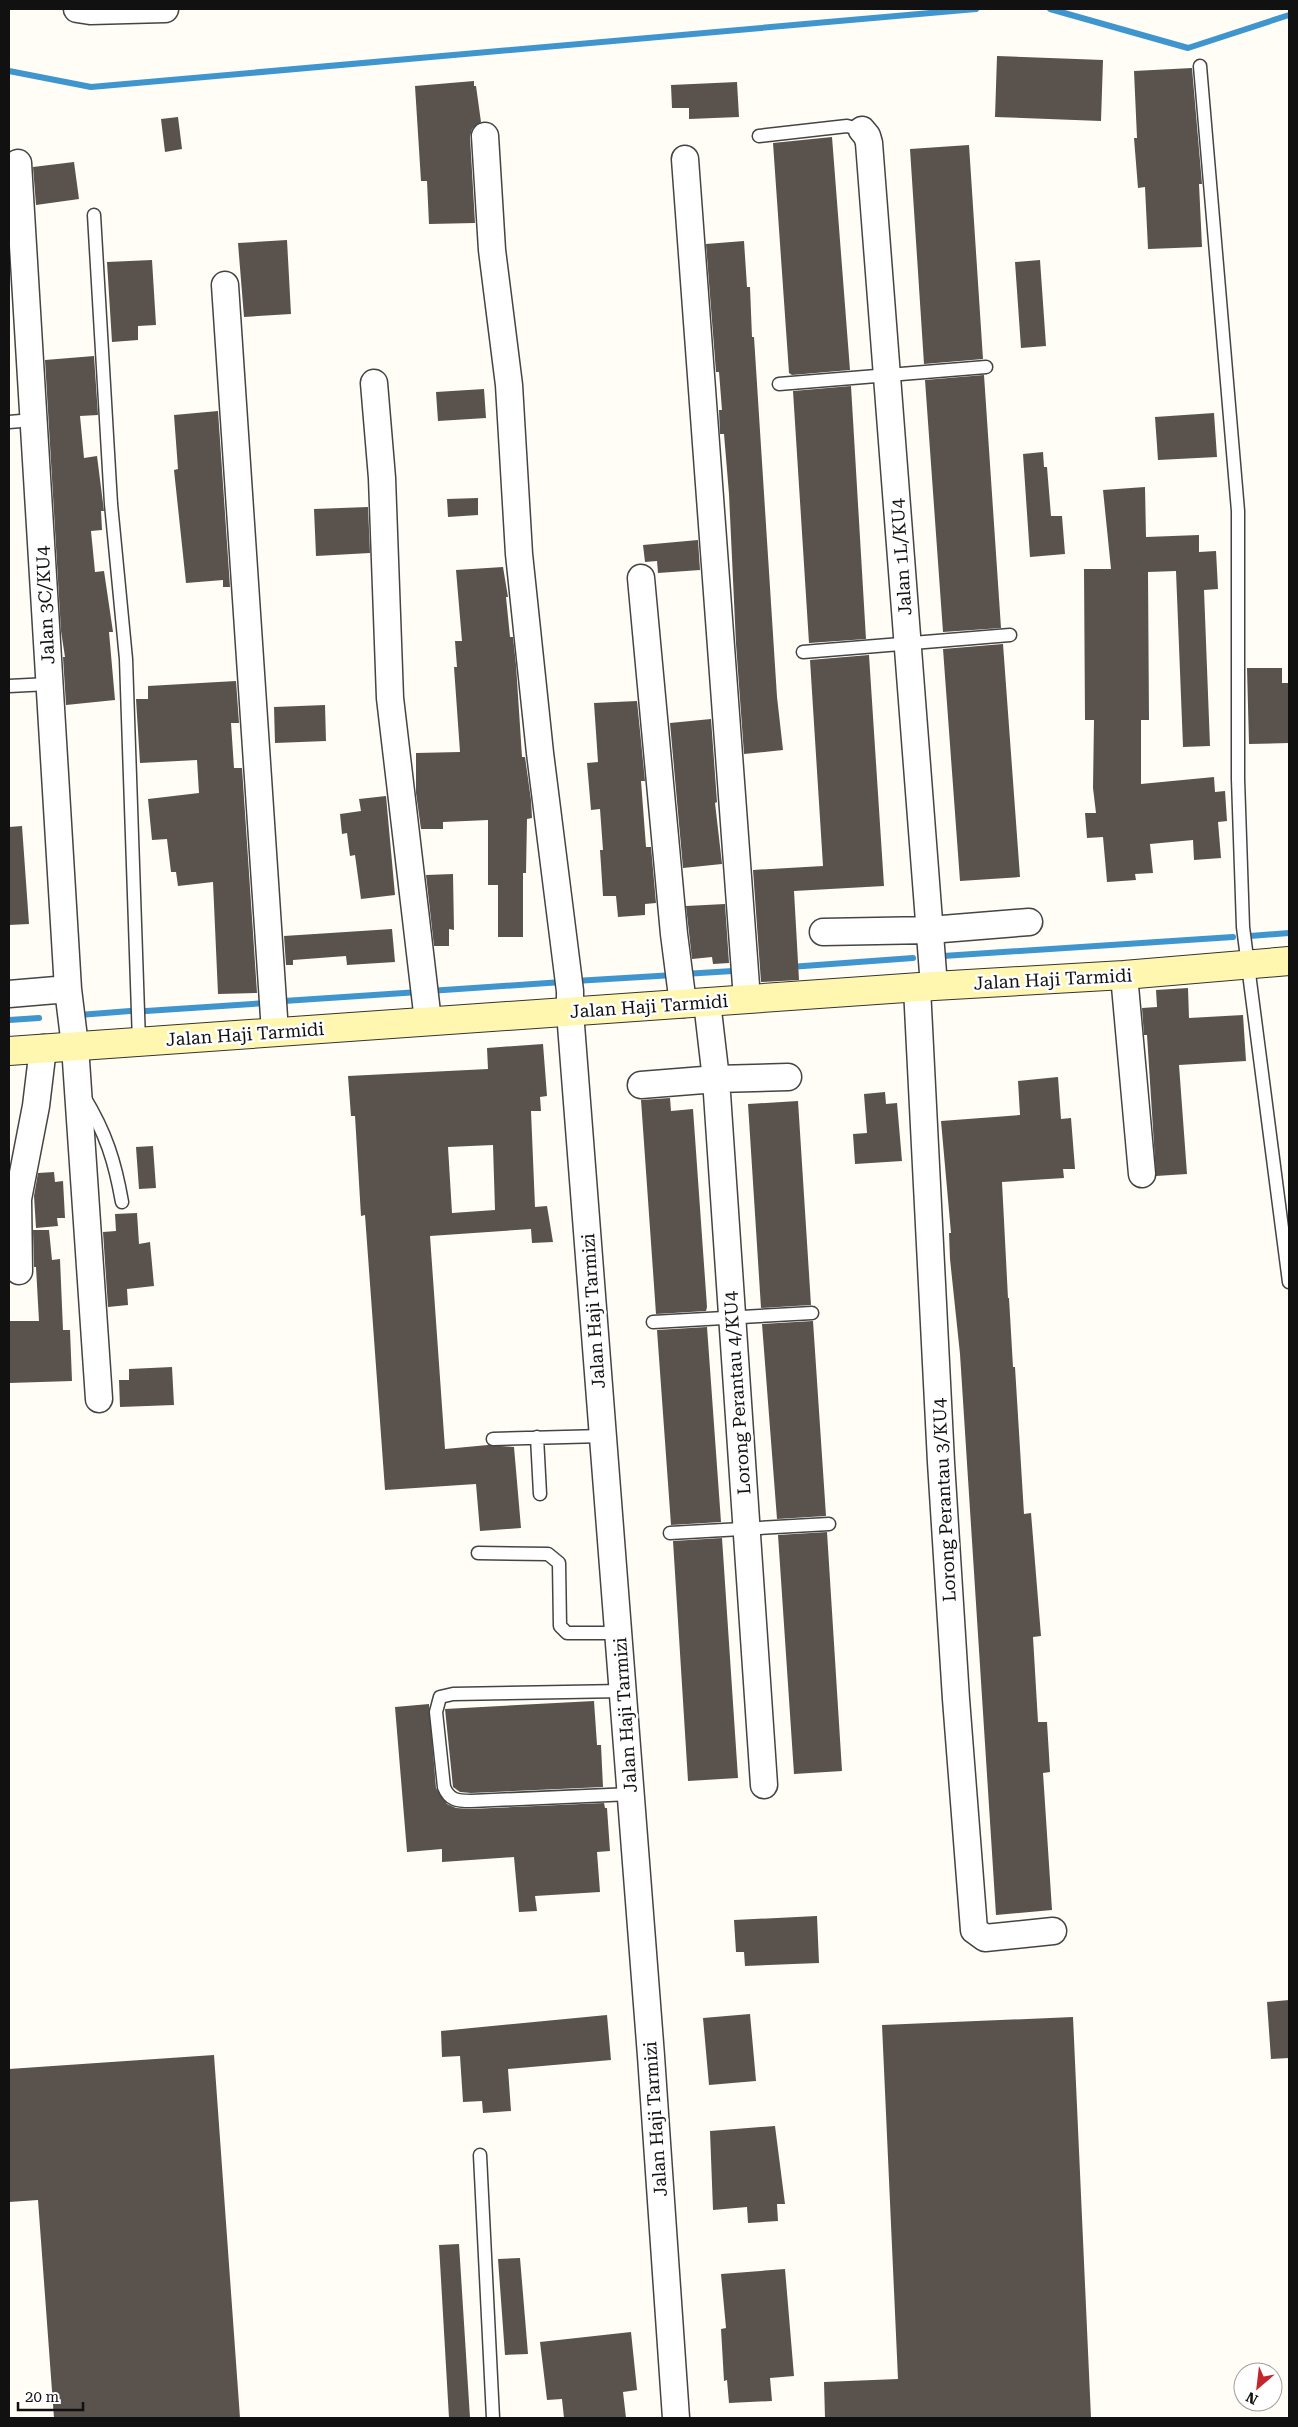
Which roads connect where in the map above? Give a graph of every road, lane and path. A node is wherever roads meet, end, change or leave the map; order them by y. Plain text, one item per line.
1 (78, 9) edge
2 (166, 9) edge
3 (1200, 66) dead end
4 (862, 130) joint
5 (485, 136) dead end
6 (759, 136) dead end
7 (685, 159) dead end
8 (13, 160) edge
9 (94, 215) dead end
10 (225, 284) dead end
11 (986, 368) dead end
12 (887, 375) junction
13 (374, 383) dead end
14 (779, 384) dead end
15 (21, 421) edge
16 (641, 578) dead end
17 (1010, 636) dead end
18 (908, 644) junction
19 (803, 652) dead end
20 (50, 684) junction
21 (9, 686) edge
22 (1029, 922) dead end
23 (930, 930) junction
24 (823, 932) dead end
25 (1289, 961) edge
26 (1247, 964) junction
27 (1124, 975) junction
28 (925, 987) junction
29 (68, 989) junction
30 (9, 994) edge
31 (747, 999) junction
32 (695, 1003) junction
33 (427, 1012) junction
34 (570, 1012) junction
35 (276, 1032) junction
36 (139, 1042) junction
37 (75, 1046) junction
38 (43, 1048) junction
39 (9, 1051) edge
40 (788, 1077) dead end
41 (716, 1079) junction
42 (76, 1083) junction
43 (641, 1085) dead end
44 (1142, 1174) dead end
45 (122, 1202) dead end
46 (19, 1271) dead end
47 (1289, 1282) edge
48 (812, 1313) dead end
49 (732, 1318) junction
50 (653, 1322) dead end
51 (99, 1399) dead end
52 (603, 1436) junction
53 (537, 1437) junction
54 (493, 1439) dead end
55 (540, 1494) dead end
56 (829, 1524) dead end
57 (746, 1530) junction
58 (670, 1533) dead end
59 (478, 1553) dead end
60 (618, 1633) junction
61 (623, 1691) junction
62 (764, 1785) dead end
63 (631, 1794) junction
64 (1053, 1931) dead end
65 (480, 2155) dead end
66 (493, 2418) edge
67 (676, 2418) edge

1 - 2 street
3 - 26 lane
4 - 6 lane
4 - 12 street, Jalan 1L/KU4
5 - 34 street, Jalan Haji Tarmizi
7 - 31 street
8 - 15 street, Jalan 3C/KU4
9 - 36 lane
10 - 35 street
11 - 12 lane
12 - 14 lane
12 - 18 street, Jalan 1L/KU4
13 - 33 street
15 - 20 street, Jalan 3C/KU4
16 - 32 street, Lorong Perantau 4/KU4
17 - 18 lane
18 - 19 lane
18 - 23 street, Jalan 1L/KU4
20 - 21 lane
20 - 29 street, Jalan 3C/KU4
22 - 23 street
23 - 24 street
23 - 28 street, Jalan 1L/KU4
25 - 26 street, Jalan Haji Tarmidi
26 - 27 street, Jalan Haji Tarmidi
26 - 47 lane
27 - 28 street, Jalan Haji Tarmidi
27 - 44 street
28 - 31 street, Jalan Haji Tarmidi
28 - 64 street, Lorong Perantau 3/KU4
29 - 30 street
29 - 37 street, Jalan 3C/KU4
31 - 32 street, Jalan Haji Tarmidi
32 - 34 street, Jalan Haji Tarmidi
32 - 41 street, Lorong Perantau 4/KU4
33 - 34 street, Jalan Haji Tarmidi
33 - 35 street, Jalan Haji Tarmidi
34 - 52 street, Jalan Haji Tarmizi
35 - 36 street, Jalan Haji Tarmidi
36 - 37 street, Jalan Haji Tarmidi
37 - 38 street, Jalan Haji Tarmidi
37 - 42 street, Jalan 3C/KU4
38 - 39 street, Jalan Haji Tarmidi
38 - 46 street
40 - 41 street
41 - 43 street
41 - 49 street, Lorong Perantau 4/KU4
42 - 45 lane
42 - 51 street, Jalan 3C/KU4
48 - 49 lane
49 - 50 lane
49 - 57 street, Lorong Perantau 4/KU4
52 - 53 lane
52 - 60 street, Jalan Haji Tarmizi
53 - 54 lane
53 - 55 lane
56 - 57 lane
57 - 58 lane
57 - 62 street, Lorong Perantau 4/KU4
59 - 60 lane
60 - 61 street, Jalan Haji Tarmizi
61 - 63 street, Jalan Haji Tarmizi
61 - 63 lane
63 - 67 street, Jalan Haji Tarmizi
65 - 66 lane

